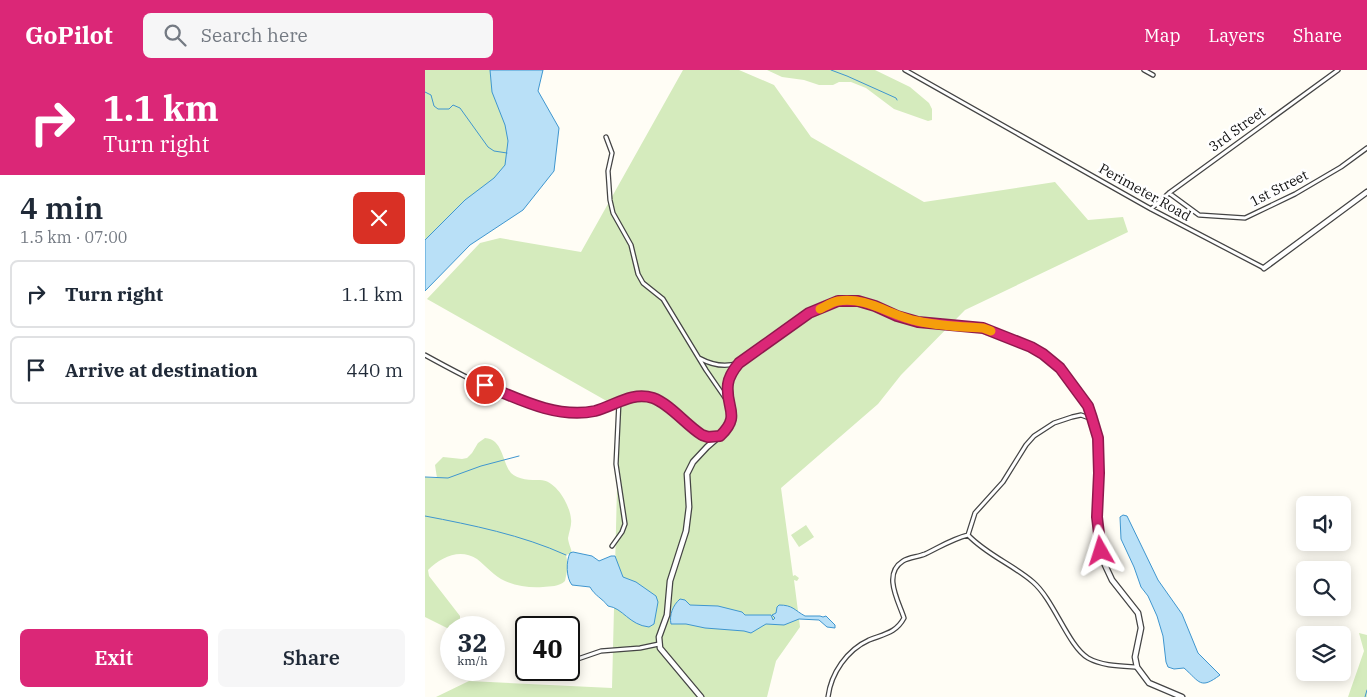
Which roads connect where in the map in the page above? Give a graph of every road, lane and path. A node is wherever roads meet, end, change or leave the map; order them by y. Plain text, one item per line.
1 (905, 70) edge
2 (1144, 70) edge
3 (1338, 70) edge
4 (1153, 75) dead end
5 (606, 137) dead end
6 (1367, 148) edge
7 (1367, 192) edge
8 (1169, 193) junction
9 (1151, 208) junction
10 (1264, 268) joint
11 (425, 355) edge
12 (697, 356) junction
13 (739, 363) junction
14 (619, 401) junction
15 (731, 406) junction
16 (1092, 419) junction
17 (720, 436) junction
18 (968, 535) junction
19 (612, 546) dead end
20 (659, 644) junction
21 (580, 658) edge
22 (1137, 667) junction
23 (701, 697) edge
24 (828, 697) edge
25 (1182, 697) edge

1 - 9 street, Perimeter Road
2 - 4 street
3 - 8 street, 3rd Street
5 - 12 street
6 - 8 street, 1st Street
7 - 10 street, Perimeter Road
8 - 9 street, 3rd Street
9 - 10 street, Perimeter Road
11 - 14 street
12 - 13 street
12 - 15 street
13 - 15 street
13 - 16 street
14 - 17 street
14 - 19 street
15 - 17 street
16 - 18 street
16 - 22 street
17 - 20 street
18 - 22 street
18 - 24 street
20 - 21 street
20 - 23 street
22 - 25 street

